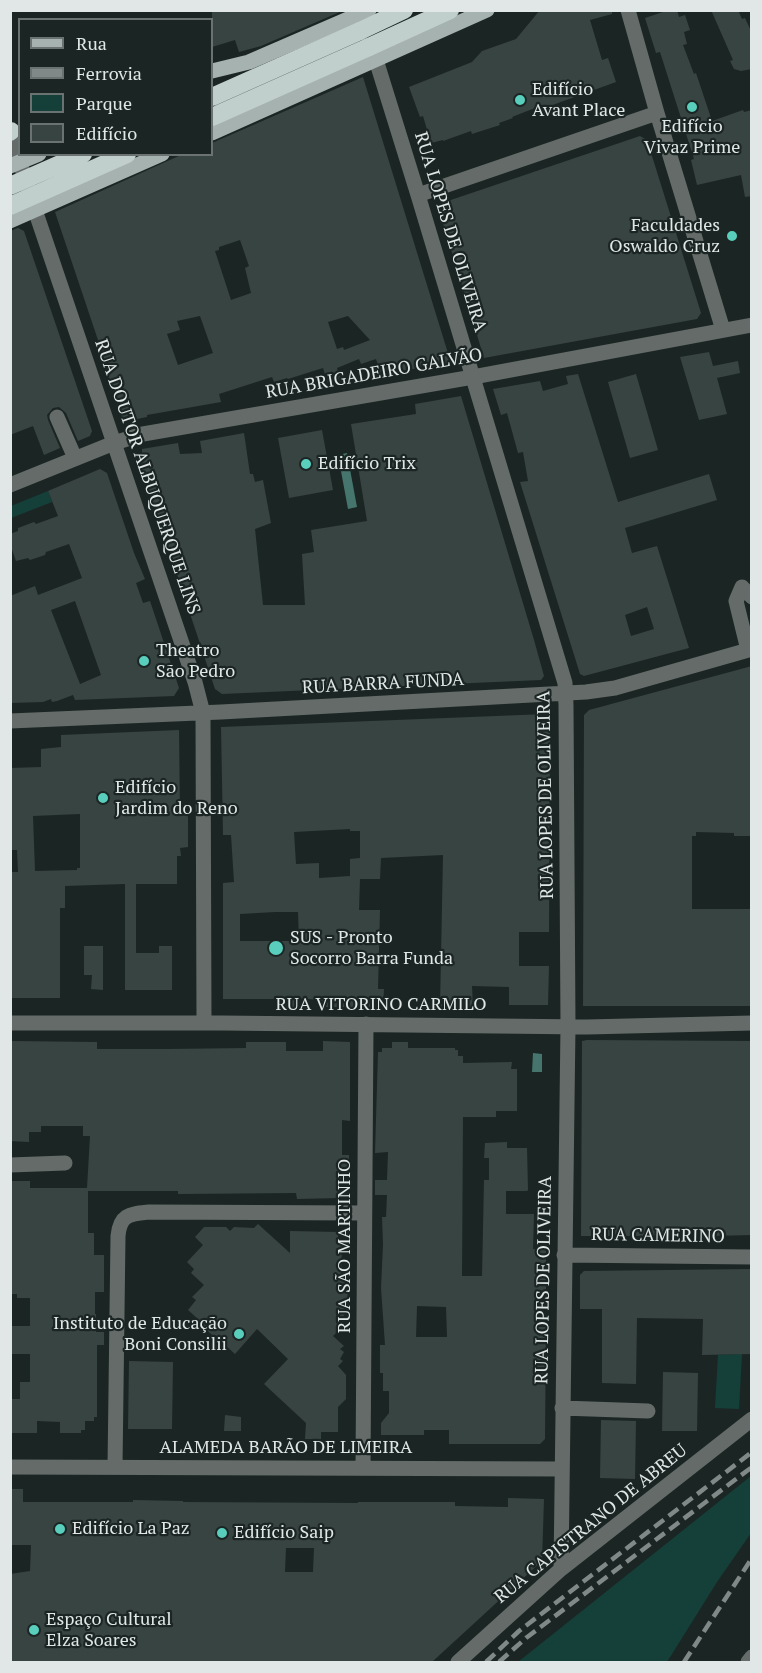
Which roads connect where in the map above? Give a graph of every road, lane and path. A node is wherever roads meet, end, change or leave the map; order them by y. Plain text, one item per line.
1 (404, 10) edge
2 (450, 10) edge
3 (487, 10) edge
4 (628, 10) edge
5 (364, 11) edge
6 (376, 60) junction
7 (249, 62) junction
8 (213, 71) edge
9 (213, 79) edge
10 (213, 97) edge
11 (657, 113) junction
12 (213, 117) edge
13 (11, 131) edge
14 (213, 133) edge
15 (34, 156) edge
16 (78, 156) edge
17 (122, 156) edge
18 (157, 156) edge
19 (15, 164) edge
20 (10, 186) edge
21 (418, 195) junction
22 (10, 206) edge
23 (35, 210) junction
24 (10, 221) edge
25 (752, 325) edge
26 (723, 330) junction
27 (473, 377) junction
28 (57, 417) dead end
29 (114, 442) junction
30 (75, 458) junction
31 (10, 485) edge
32 (752, 597) edge
33 (750, 650) edge
34 (566, 694) junction
35 (203, 713) junction
36 (10, 721) edge
37 (10, 1023) edge
38 (204, 1023) junction
39 (752, 1023) edge
40 (366, 1024) junction
41 (568, 1026) junction
42 (65, 1163) dead end
43 (10, 1165) edge
44 (364, 1213) junction
45 (564, 1255) junction
46 (752, 1257) edge
47 (562, 1408) junction
48 (648, 1411) dead end
49 (752, 1419) edge
50 (10, 1467) edge
51 (115, 1467) junction
52 (363, 1468) junction
53 (562, 1469) junction
54 (561, 1569) junction
55 (752, 1657) edge
56 (458, 1662) edge
57 (748, 1662) edge

1 - 10 highway, bridge
2 - 12 highway, bridge
3 - 6 main road
4 - 11 street
5 - 6 street, RUA LOPES DE OLIVEIRA
5 - 7 main road
6 - 14 main road
6 - 21 street, RUA LOPES DE OLIVEIRA
7 - 8 main road
7 - 9 main road
11 - 21 street
11 - 26 street
13 - 19 street, RUA DOUTOR ALBUQUERQUE LINS
15 - 19 main road
16 - 20 highway, bridge
17 - 22 highway, bridge
18 - 23 main road
19 - 23 street, RUA DOUTOR ALBUQUERQUE LINS
21 - 27 street, RUA LOPES DE OLIVEIRA
23 - 24 main road
23 - 29 street, RUA DOUTOR ALBUQUERQUE LINS
25 - 26 street, RUA BRIGADEIRO GALVÃO
26 - 27 street, RUA BRIGADEIRO GALVÃO
27 - 29 street, RUA BRIGADEIRO GALVÃO
27 - 34 street, RUA LOPES DE OLIVEIRA
28 - 30 street
29 - 30 street, RUA BRIGADEIRO GALVÃO
29 - 35 street, RUA DOUTOR ALBUQUERQUE LINS
30 - 31 street, RUA BRIGADEIRO GALVÃO
32 - 33 street
33 - 34 street, RUA BARRA FUNDA
34 - 35 street, RUA BARRA FUNDA
34 - 41 street, RUA LOPES DE OLIVEIRA
35 - 36 street, RUA BARRA FUNDA
35 - 38 street, RUA DOUTOR ALBUQUERQUE LINS
37 - 38 street, RUA VITORINO CARMILO
38 - 40 street, RUA VITORINO CARMILO
39 - 41 street, RUA VITORINO CARMILO
40 - 41 street, RUA VITORINO CARMILO
40 - 44 street, RUA SÃO MARTINHO
41 - 45 street, RUA LOPES DE OLIVEIRA
42 - 43 street
44 - 51 street
44 - 52 street, RUA SÃO MARTINHO
45 - 46 street, RUA CAMERINO
45 - 47 street, RUA LOPES DE OLIVEIRA
47 - 48 street
47 - 53 street, RUA LOPES DE OLIVEIRA
49 - 54 street, RUA CAPISTRANO DE ABREU
50 - 51 street, ALAMEDA BARÃO DE LIMEIRA
51 - 52 street, ALAMEDA BARÃO DE LIMEIRA
52 - 53 street, ALAMEDA BARÃO DE LIMEIRA
53 - 54 street, RUA LOPES DE OLIVEIRA
54 - 56 street, RUA CAPISTRANO DE ABREU
55 - 57 street

